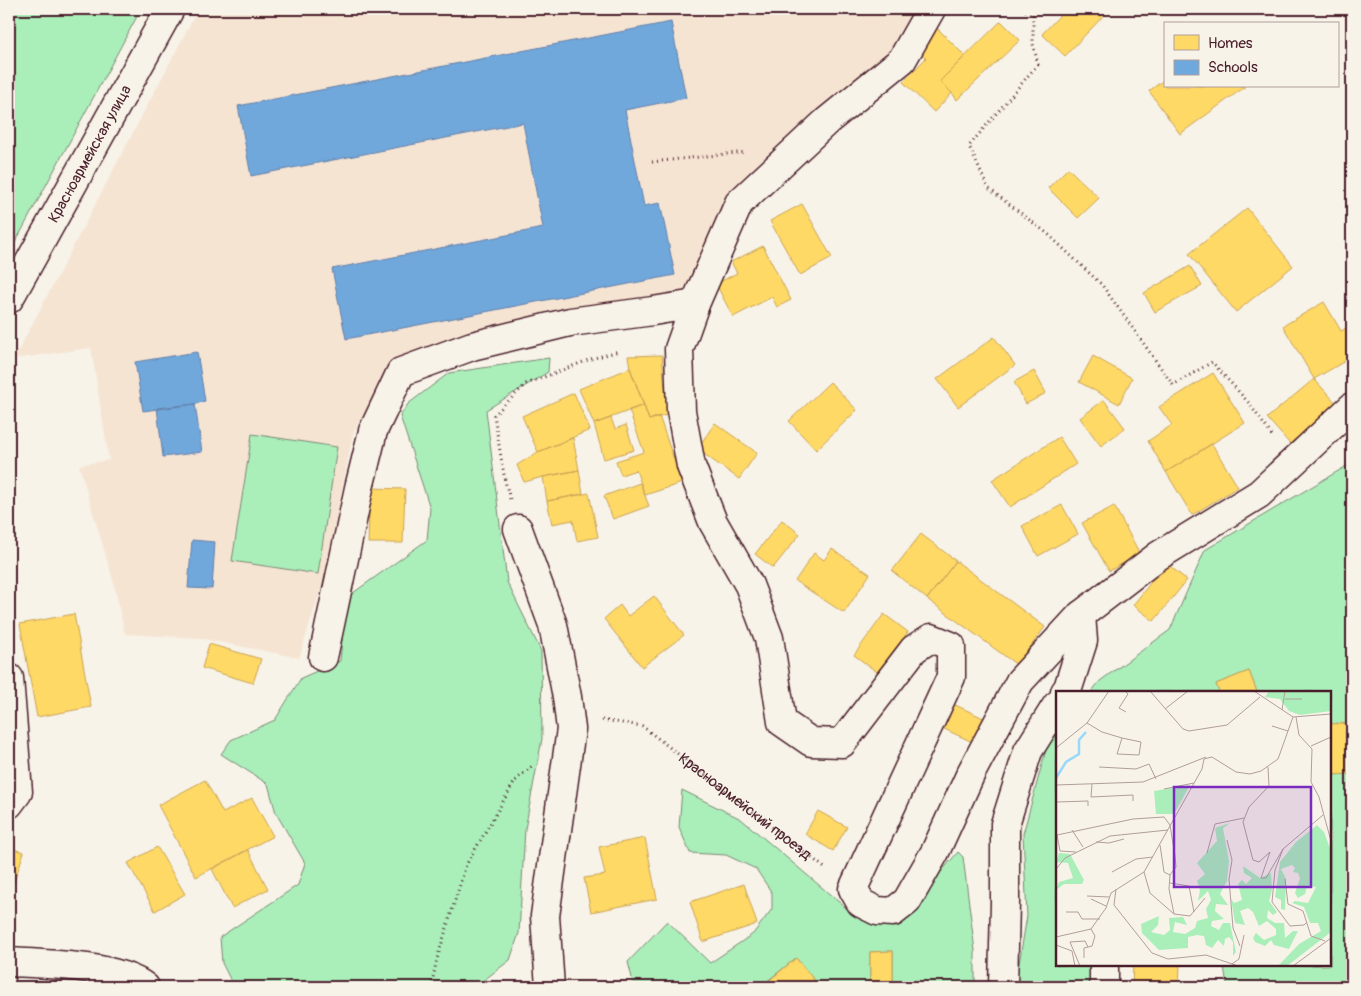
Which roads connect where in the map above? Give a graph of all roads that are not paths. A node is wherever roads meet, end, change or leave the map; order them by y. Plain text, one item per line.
1 (170, 9) edge
2 (931, 9) edge
3 (9, 299) edge
4 (695, 304) junction
5 (1352, 407) edge
6 (518, 530) road end
7 (1081, 615) junction
8 (323, 657) dead end
9 (9, 678) edge
10 (1066, 691) edge
11 (1056, 707) edge
12 (9, 804) edge
13 (9, 962) edge
14 (1104, 966) edge
15 (145, 987) edge
16 (550, 987) edge
17 (1003, 987) edge
18 (1104, 987) edge

1 - 3 street, Красноармейская улица
2 - 4 street
4 - 7 street
4 - 8 street
5 - 7 street
6 - 16 street
7 - 10 street
9 - 12 street
11 - 17 street
13 - 15 street
14 - 18 street

